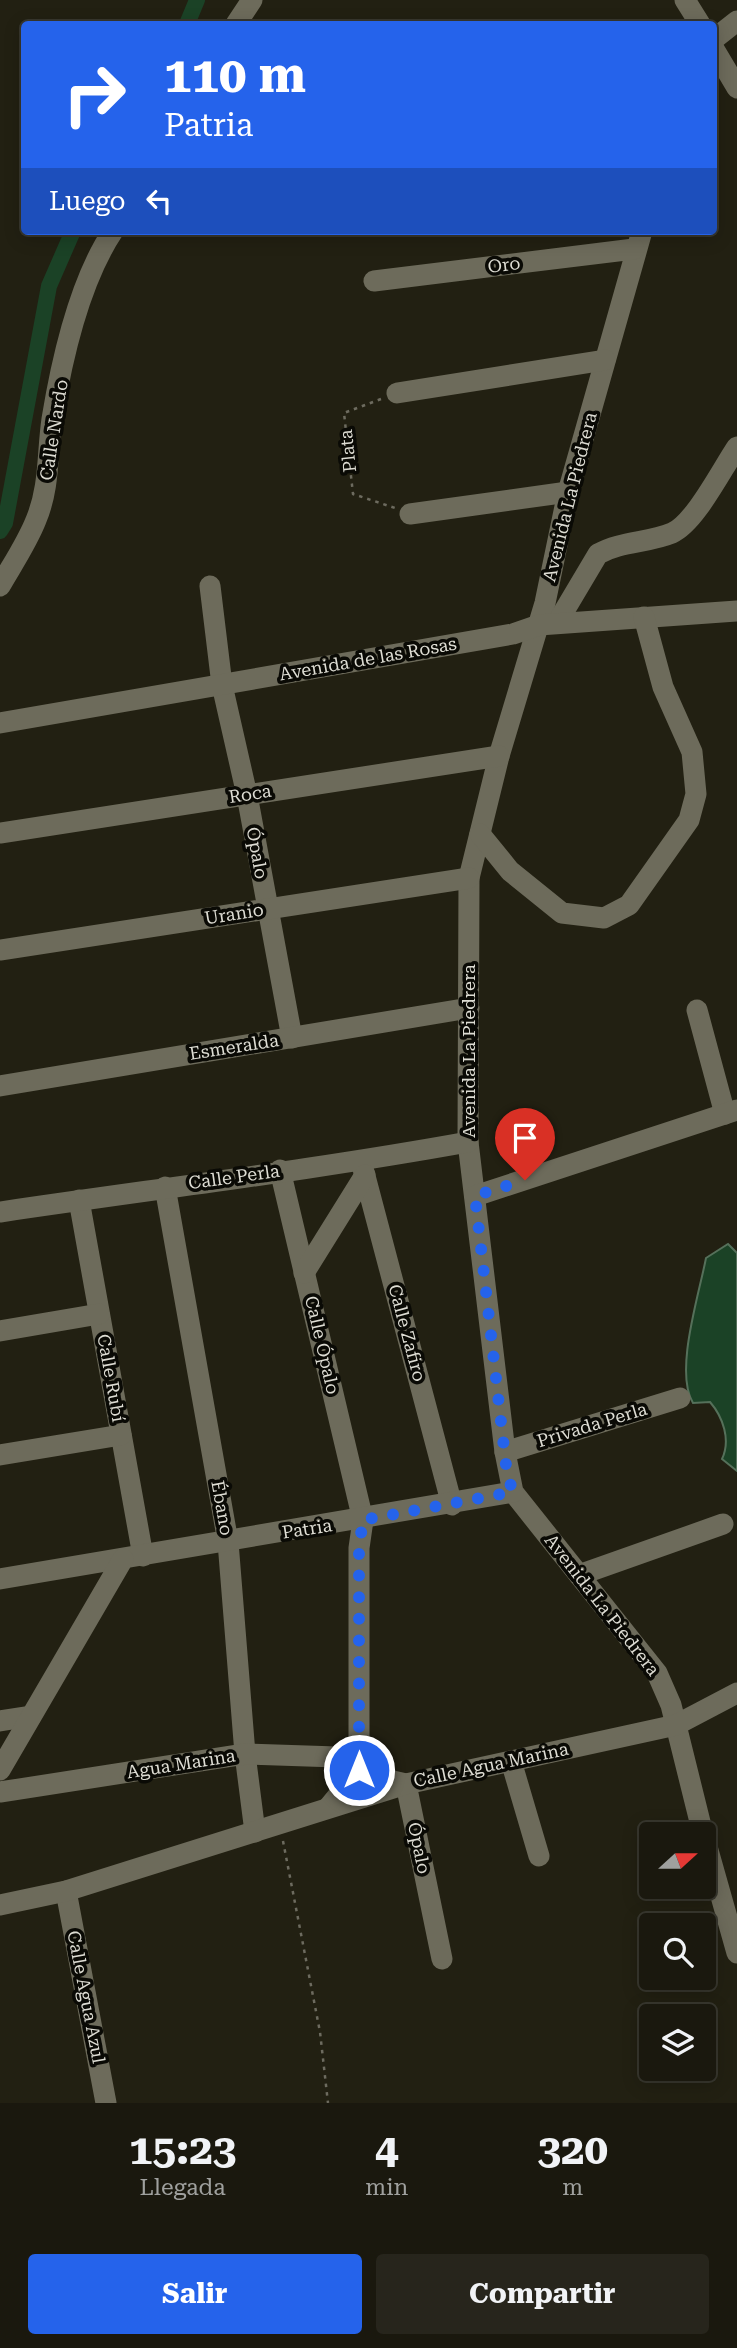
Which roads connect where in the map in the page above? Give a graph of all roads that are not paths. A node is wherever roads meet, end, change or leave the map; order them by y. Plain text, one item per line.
1 (252, 0) edge
2 (685, 0) edge
3 (238, 21) edge
4 (698, 21) edge
5 (737, 21) edge
6 (717, 37) edge
7 (717, 54) edge
8 (737, 88) edge
9 (110, 235) edge
10 (638, 240) edge
11 (374, 281) dead end
12 (605, 360) junction
13 (397, 393) road end
14 (737, 447) edge
15 (568, 492) junction
16 (410, 514) road end
17 (0, 586) edge
18 (210, 586) dead end
19 (737, 611) edge
20 (644, 617) junction
21 (548, 624) junction
22 (222, 684) junction
23 (0, 723) edge
24 (499, 756) junction
25 (247, 795) junction
26 (0, 833) edge
27 (480, 834) junction
28 (469, 878) junction
29 (266, 909) junction
30 (0, 950) edge
31 (469, 1008) junction
32 (697, 1010) dead end
33 (292, 1038) junction
34 (0, 1086) edge
35 (731, 1112) edge
36 (468, 1142) junction
37 (363, 1168) junction
38 (280, 1170) junction
39 (165, 1187) junction
40 (475, 1196) junction
41 (79, 1200) junction
42 (0, 1212) edge
43 (304, 1273) junction
44 (99, 1314) junction
45 (0, 1331) edge
46 (680, 1398) dead end
47 (121, 1435) junction
48 (505, 1452) junction
49 (0, 1455) edge
50 (513, 1492) junction
51 (452, 1505) junction
52 (363, 1520) junction
53 (723, 1524) dead end
54 (228, 1542) junction
55 (133, 1558) junction
56 (579, 1575) junction
57 (0, 1579) edge
58 (737, 1693) edge
59 (31, 1716) junction
60 (0, 1721) edge
61 (676, 1725) junction
62 (245, 1754) junction
63 (511, 1761) junction
64 (0, 1770) edge
65 (359, 1770) junction
66 (406, 1784) junction
67 (0, 1792) edge
68 (328, 1808) junction
69 (700, 1822) edge
70 (255, 1832) junction
71 (539, 1856) dead end
72 (716, 1870) edge
73 (66, 1891) junction
74 (729, 1904) edge
75 (0, 1905) edge
76 (737, 1953) edge
77 (442, 1959) dead end
78 (106, 2103) edge

1 - 3 street
2 - 4 street
5 - 6 street
7 - 8 street
9 - 17 street, Calle Nardo
10 - 11 street, Oro
10 - 12 street, Avenida La Piedrera
12 - 13 street
12 - 15 street, Avenida La Piedrera
14 - 21 street
15 - 16 street
15 - 21 street, Avenida La Piedrera
18 - 22 street, Ópalo
19 - 20 street, Avenida de las Rosas
20 - 21 street, Avenida de las Rosas
20 - 27 street
21 - 22 street, Avenida de las Rosas
21 - 24 street, Avenida La Piedrera
22 - 23 street, Avenida de las Rosas
22 - 25 street, Ópalo
24 - 25 street, Roca
24 - 27 street, Avenida La Piedrera
25 - 26 street, Roca
25 - 29 street, Ópalo
27 - 28 street, Avenida La Piedrera
28 - 29 street, Uranio
28 - 31 street, Avenida La Piedrera
29 - 30 street, Uranio
29 - 33 street, Ópalo
31 - 33 street, Esmeralda
31 - 36 street, Avenida La Piedrera
32 - 35 street
33 - 34 street, Esmeralda
35 - 40 street
36 - 37 street, Calle Perla
36 - 40 street, Avenida La Piedrera
37 - 38 street, Calle Perla
37 - 43 street
37 - 51 street, Calle Zafiro
38 - 39 street, Calle Perla
38 - 43 street, Calle Ópalo
39 - 41 street, Calle Perla
39 - 54 street, Ébano
40 - 48 street, Avenida La Piedrera
41 - 42 street, Calle Perla
41 - 44 street, Calle Rubí
43 - 52 street, Calle Ópalo
44 - 45 street
44 - 47 street, Calle Rubí
46 - 48 street, Privada Perla
47 - 49 street
47 - 55 street, Calle Rubí
48 - 50 street, Avenida La Piedrera
50 - 51 street, Patria
50 - 56 street, Avenida La Piedrera
51 - 52 street, Patria
52 - 54 street, Patria
52 - 65 street
53 - 56 street
54 - 55 street, Patria
54 - 62 street, Ébano
55 - 57 street, Patria
55 - 59 street
56 - 61 street, Avenida La Piedrera
58 - 61 street, Calle Agua Marina
59 - 60 street
59 - 64 street
61 - 63 street, Calle Agua Marina
61 - 69 street, Avenida La Piedrera
62 - 65 street, Agua Marina
62 - 67 street, Agua Marina
62 - 70 street, Ébano
63 - 66 street, Calle Agua Marina
63 - 71 street
65 - 66 street
65 - 68 street
66 - 68 street, Calle Agua Marina
66 - 77 street, Ópalo
68 - 70 street, Calle Agua Marina
70 - 73 street, Calle Agua Marina
72 - 74 street, Avenida La Piedrera
73 - 75 street, Calle Agua Marina
73 - 78 street, Calle Agua Azul
74 - 76 street, Avenida La Piedrera

